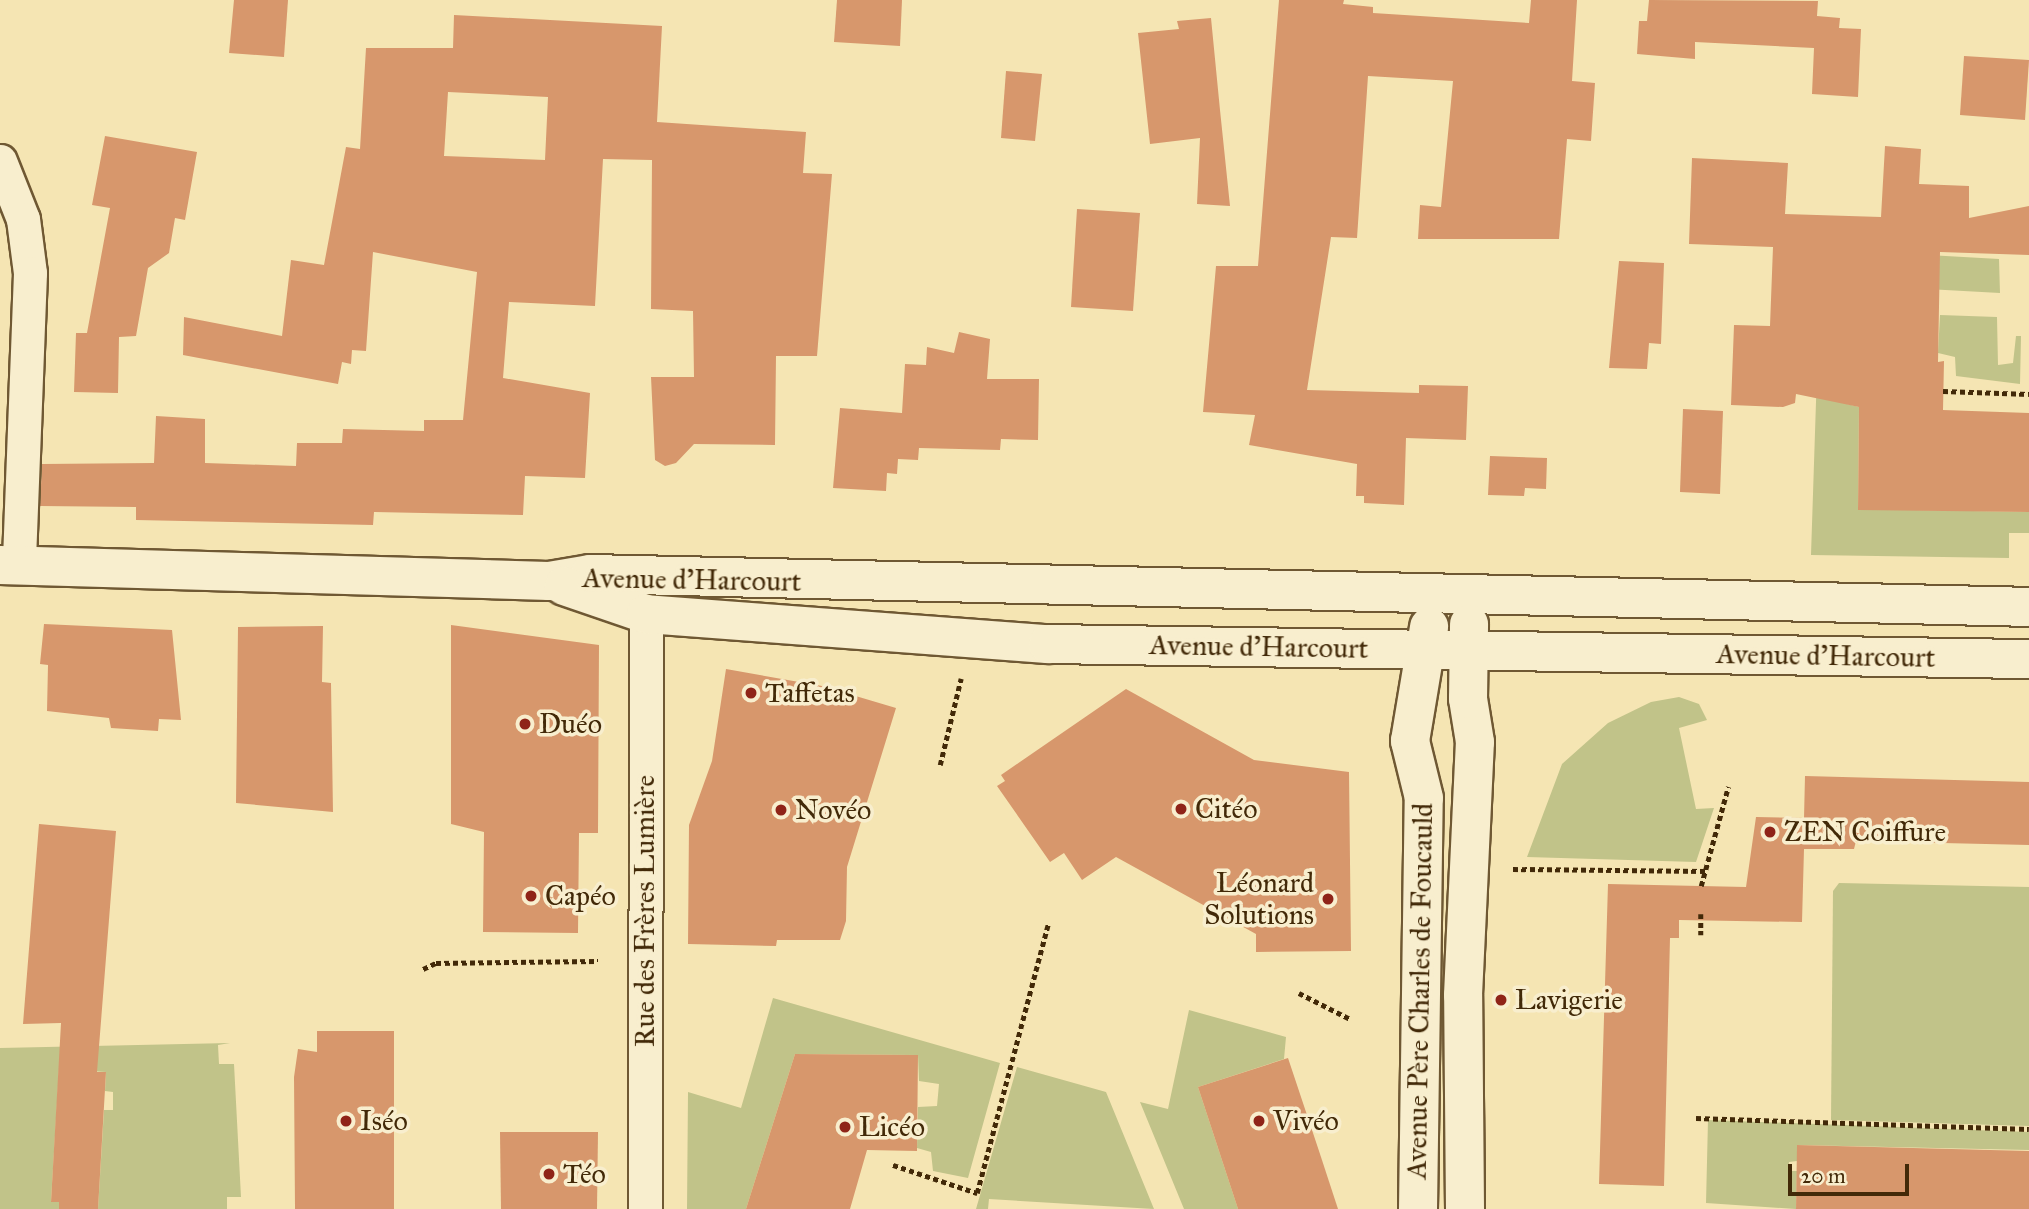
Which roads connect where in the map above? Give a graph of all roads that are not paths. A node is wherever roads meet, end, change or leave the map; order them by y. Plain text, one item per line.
1 (0, 160) edge
2 (10, 565) edge
3 (549, 581) junction
4 (1430, 595) junction
5 (1470, 596) junction
6 (2029, 607) edge
7 (646, 614) junction
8 (1428, 650) junction
9 (1469, 650) junction
10 (2029, 659) edge
11 (1421, 980) junction
12 (1464, 983) junction
13 (645, 1209) edge
14 (1418, 1209) edge
15 (1465, 1209) edge

1 - 2 street
2 - 3 main road
3 - 4 main road, Avenue d'Harcourt
3 - 7 main road, Avenue d'Harcourt
4 - 5 main road, Avenue d'Harcourt
4 - 8 main road, Avenue Père Charles de Foucauld
5 - 6 main road, Avenue d'Harcourt
5 - 9 main road, Avenue Père Charles de Foucauld
7 - 8 main road, Avenue d'Harcourt
7 - 13 street, Rue des Frères Lumière
8 - 9 main road, Avenue d'Harcourt
8 - 11 main road, Avenue Père Charles de Foucauld
9 - 10 main road, Avenue d'Harcourt
9 - 12 main road, Avenue Père Charles de Foucauld
11 - 12 main road
11 - 14 main road, Avenue Père Charles de Foucauld
12 - 15 main road, Avenue Père Charles de Foucauld

